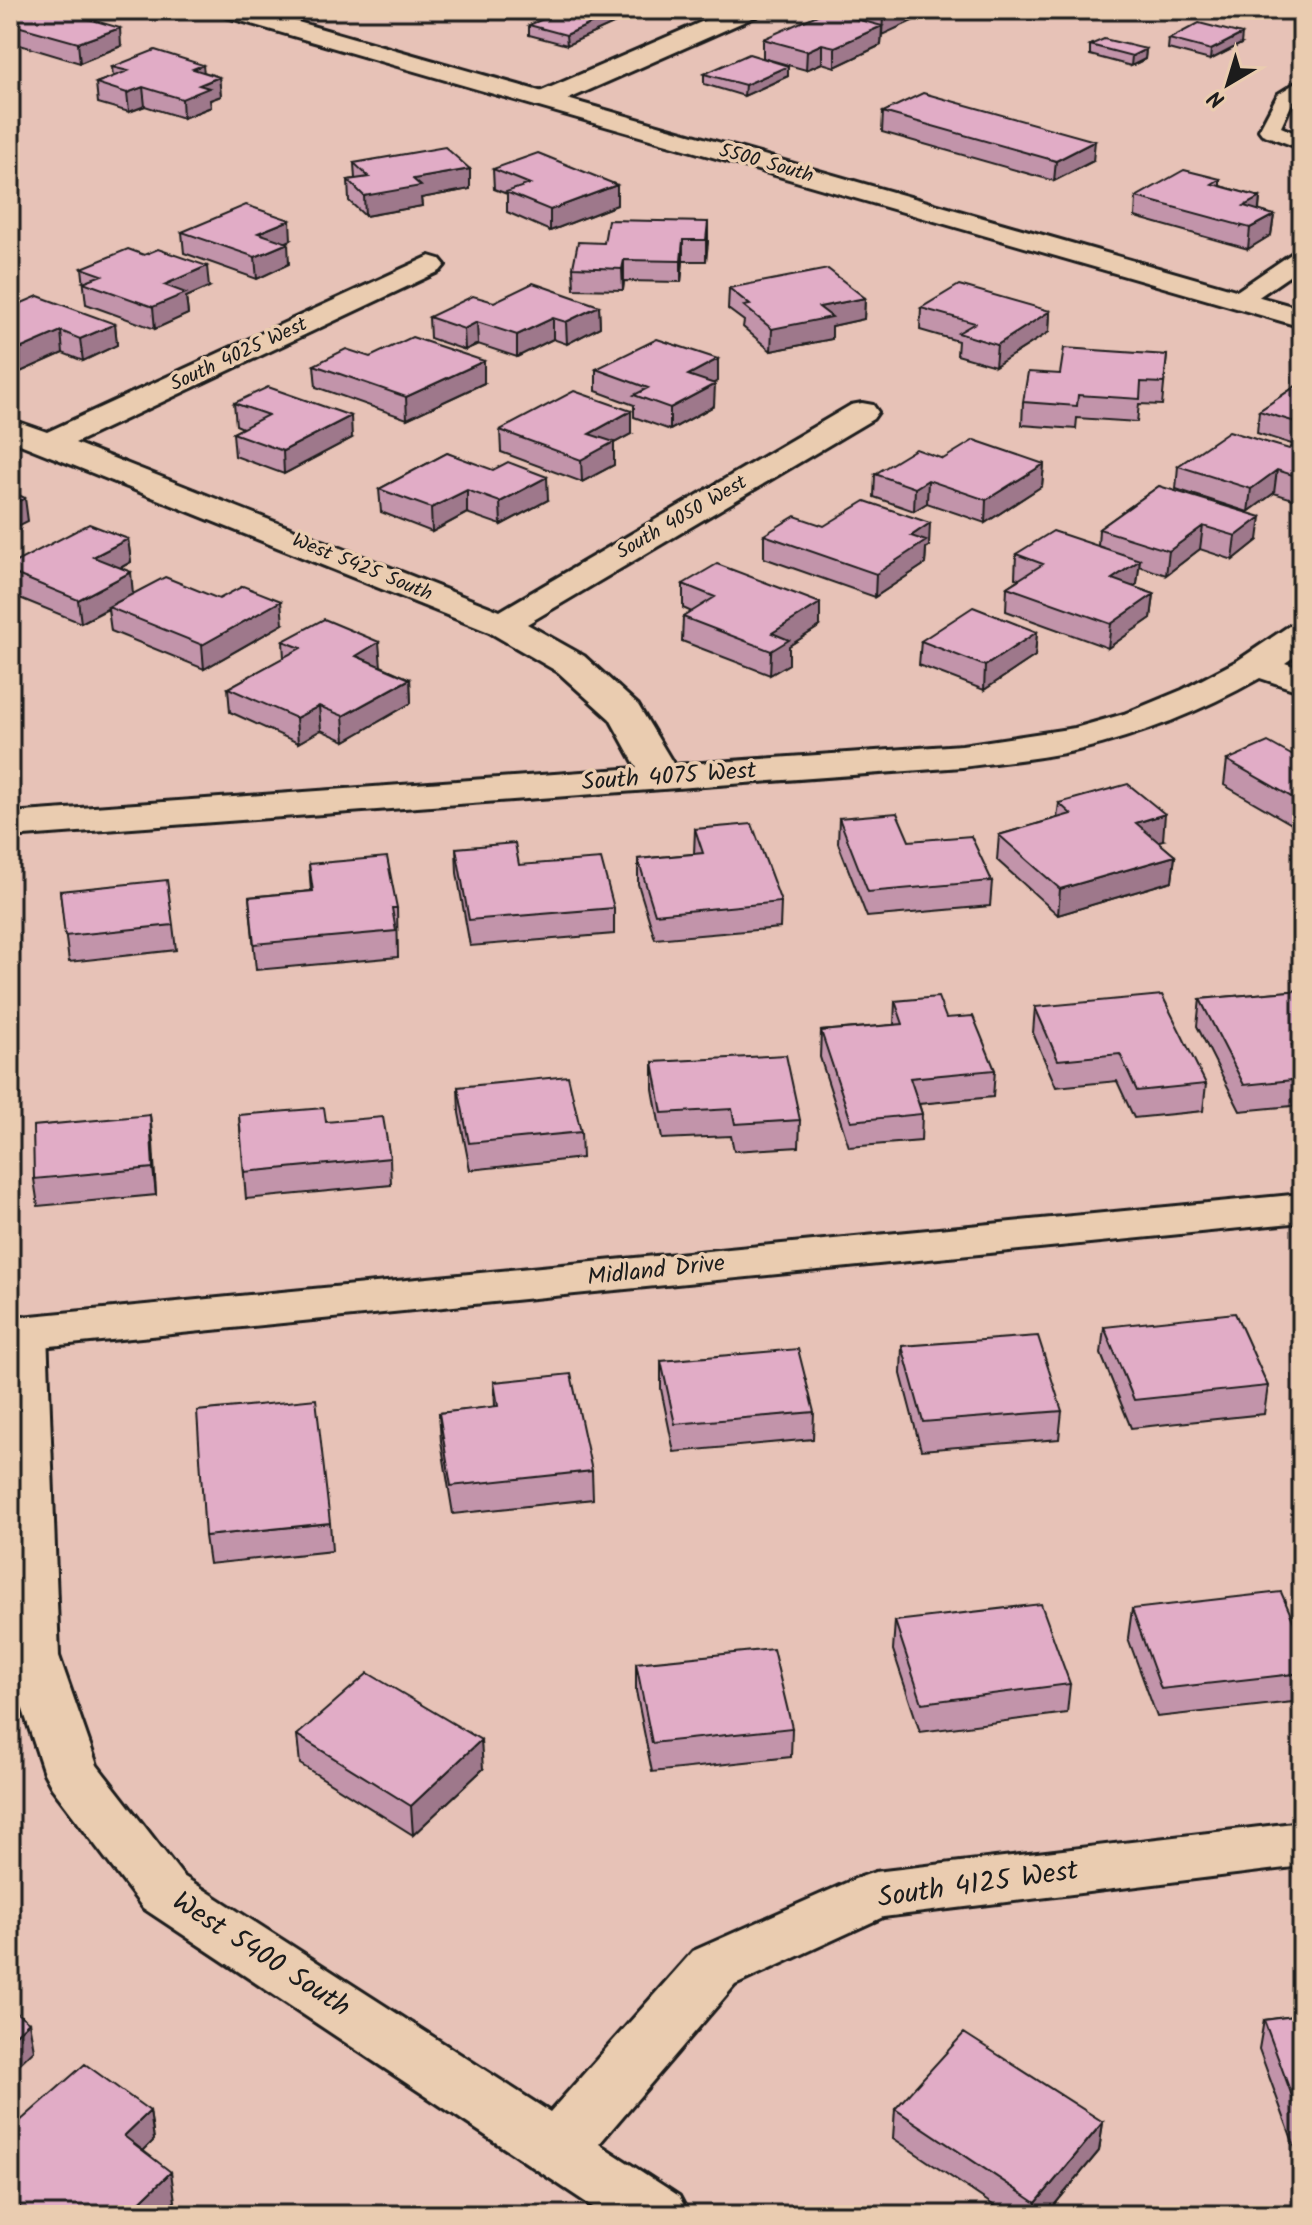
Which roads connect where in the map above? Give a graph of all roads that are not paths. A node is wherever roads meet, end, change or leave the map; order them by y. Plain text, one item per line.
1 (229, 10) edge
2 (750, 10) edge
3 (1302, 85) edge
4 (544, 100) junction
5 (1302, 143) edge
6 (1302, 257) edge
7 (430, 265) dead end
8 (1239, 300) junction
9 (1302, 318) edge
10 (862, 412) dead end
11 (10, 429) edge
12 (48, 444) junction
13 (502, 624) junction
14 (1302, 634) edge
15 (1260, 666) junction
16 (1302, 681) edge
17 (662, 778) junction
18 (10, 825) edge
19 (1302, 1208) edge
20 (16, 1333) edge
21 (1302, 1844) edge
22 (556, 2149) junction
23 (657, 2215) edge

1 - 4 street, 5500 South
2 - 4 street
3 - 5 lane
4 - 8 street, 5500 South
6 - 8 lane
7 - 12 street, South 4025 West
8 - 9 street, 5500 South
10 - 13 street, South 4050 West
11 - 12 street, West 5425 South
12 - 13 street, West 5425 South
13 - 17 street, West 5425 South
14 - 15 street, South 4075 West
15 - 16 street
15 - 17 street, South 4075 West
17 - 18 street, South 4075 West
19 - 20 street, Midland Drive
20 - 22 street, West 5400 South
21 - 22 street, South 4125 West
22 - 23 street, West 5400 South

